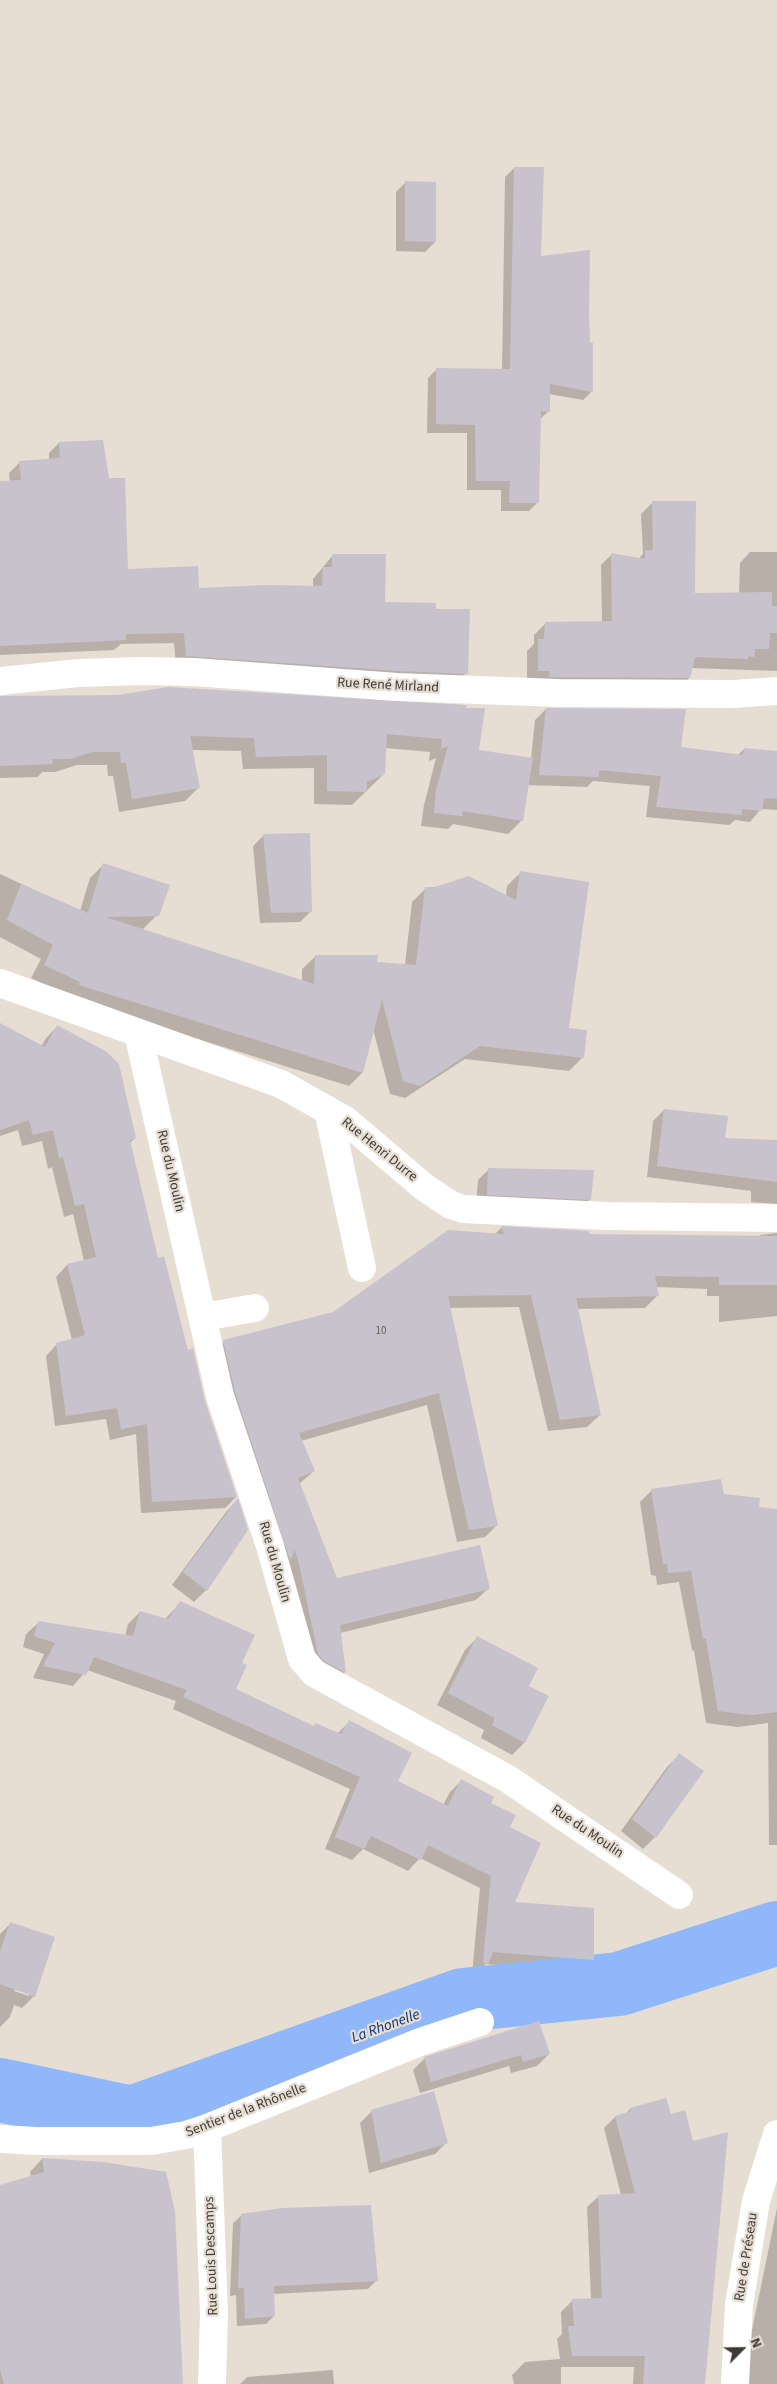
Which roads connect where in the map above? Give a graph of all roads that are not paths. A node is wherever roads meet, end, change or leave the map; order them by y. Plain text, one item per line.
1 (0, 681) edge
2 (777, 691) edge
3 (0, 982) edge
4 (138, 1033) junction
5 (328, 1110) junction
6 (777, 1218) edge
7 (362, 1268) dead end
8 (255, 1308) dead end
9 (203, 1317) junction
10 (679, 1895) dead end
11 (480, 2022) dead end
12 (207, 2128) junction
13 (777, 2134) edge
14 (0, 2138) edge
15 (212, 2384) edge
16 (735, 2384) edge

1 - 2 street, Rue René Mirland
3 - 4 street, Rue Henri Durre
4 - 5 street, Rue Henri Durre
4 - 9 street, Rue du Moulin
5 - 6 street, Rue Henri Durre
5 - 7 street
8 - 9 street
9 - 10 street, Rue du Moulin
11 - 12 street, Sentier de la Rhônelle
12 - 14 street, Sentier de la Rhônelle
12 - 15 street, Rue Louis Descamps
13 - 16 street, Rue de Préseau

